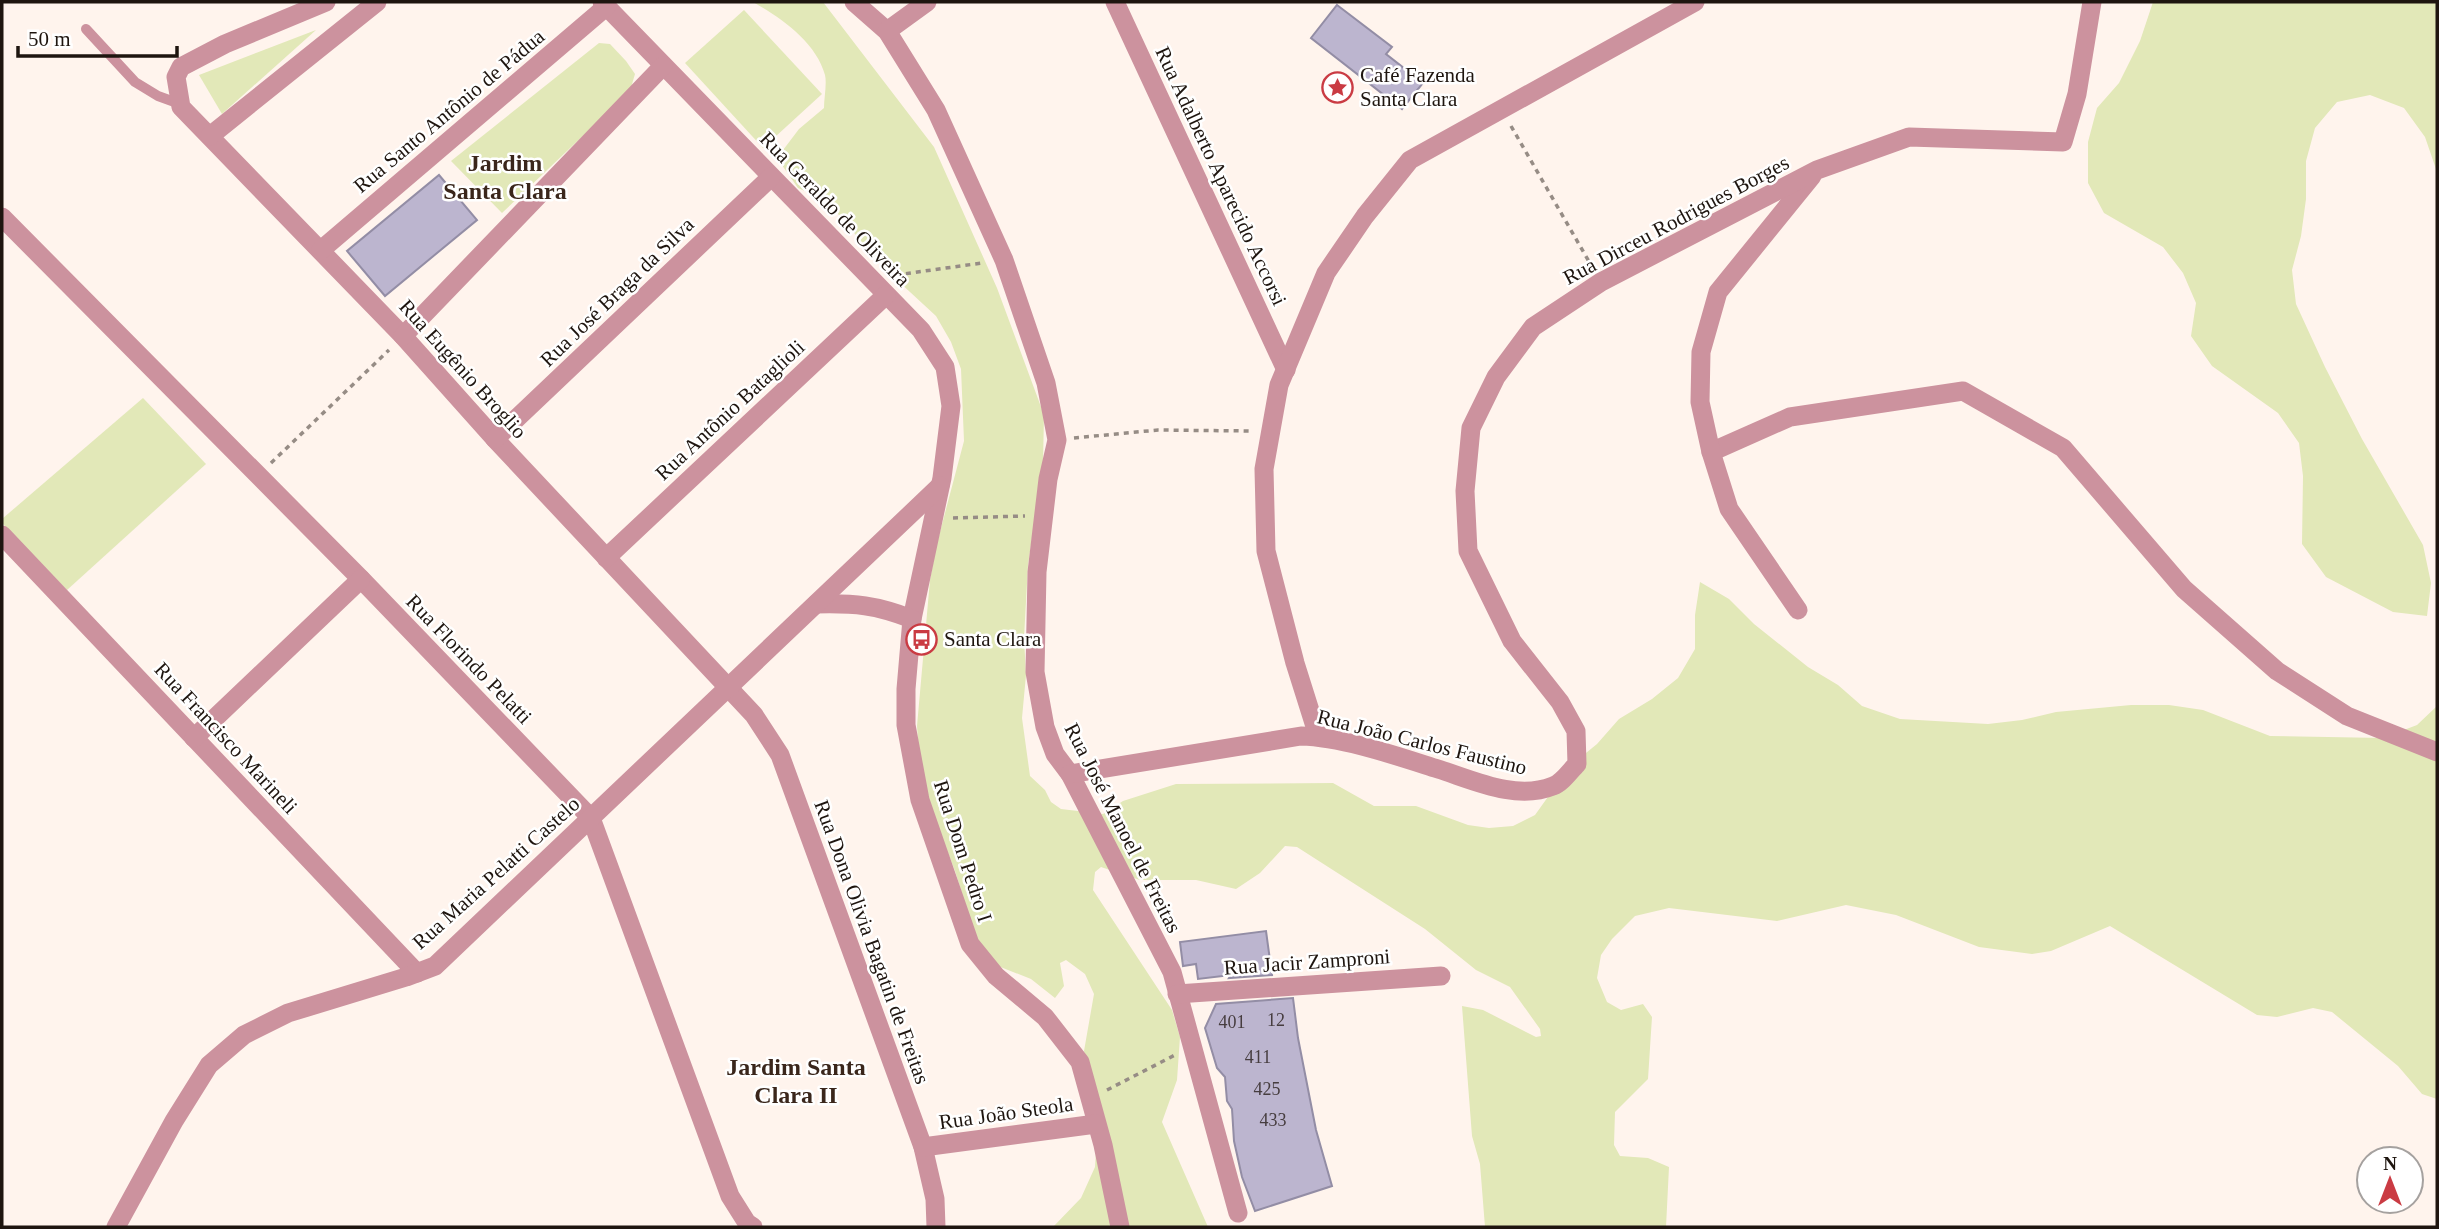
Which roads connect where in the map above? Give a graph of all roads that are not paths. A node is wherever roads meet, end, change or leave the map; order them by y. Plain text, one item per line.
1 (326, 2) edge
2 (377, 2) edge
3 (854, 2) edge
4 (927, 2) edge
5 (1115, 2) edge
6 (1695, 2) edge
7 (2092, 2) edge
8 (605, 4) edge
9 (86, 29) dead end
10 (887, 31) junction
11 (663, 65) junction
12 (180, 104) junction
13 (210, 135) junction
14 (1817, 170) junction
15 (771, 177) junction
16 (2, 218) edge
17 (321, 250) junction
18 (886, 295) junction
19 (403, 336) junction
20 (1286, 370) junction
21 (495, 439) junction
22 (1711, 452) junction
23 (940, 486) junction
24 (2, 534) edge
25 (606, 558) junction
26 (361, 579) junction
27 (816, 604) junction
28 (1798, 610) dead end
29 (912, 619) junction
30 (728, 688) junction
31 (1318, 736) junction
32 (194, 738) junction
33 (2437, 752) edge
34 (1070, 774) junction
35 (1556, 786) joint
36 (591, 818) junction
37 (417, 973) junction
38 (1441, 975) dead end
39 (1177, 994) junction
40 (1096, 1124) junction
41 (923, 1147) junction
42 (1238, 1213) dead end
43 (116, 1227) edge
44 (753, 1227) edge
45 (936, 1227) edge
46 (1120, 1227) edge

1 - 12 street
2 - 13 street
3 - 10 street, Rua José Manoel de Freitas
4 - 10 street
5 - 20 street, Rua Adalberto Aparecido Accorsi
6 - 20 street
7 - 14 street, Rua Dirceu Rodrigues Borges
8 - 11 street, Rua Geraldo de Oliveira
8 - 17 street, Rua Santo Antônio de Pádua
9 - 12 lane
10 - 34 street, Rua José Manoel de Freitas
11 - 15 street, Rua Geraldo de Oliveira
11 - 19 street
12 - 13 street, Rua Eugênio Broglio
13 - 17 street, Rua Eugênio Broglio
14 - 22 street
14 - 35 street, Rua Dirceu Rodrigues Borges
15 - 18 street, Rua Geraldo de Oliveira
15 - 21 street, Rua José Braga da Silva
16 - 26 street, Rua Florindo Pelatti
17 - 19 street, Rua Eugênio Broglio
18 - 23 street, Rua Geraldo de Oliveira
18 - 25 street, Rua Antônio Bataglioli
19 - 21 street, Rua Eugênio Broglio
20 - 31 street
21 - 25 street, Rua Eugênio Broglio
22 - 28 street
22 - 33 street
23 - 27 street, Rua Maria Pelatti Castelo
23 - 29 street, Rua Dom Pedro I
24 - 32 street, Rua Francisco Marineli
25 - 30 street, Rua Eugênio Broglio
26 - 32 street
26 - 36 street, Rua Florindo Pelatti
27 - 29 street
27 - 30 street, Rua Maria Pelatti Castelo
29 - 40 street, Rua Dom Pedro I
30 - 36 street, Rua Maria Pelatti Castelo
30 - 41 street, Rua Dona Olivia Bagatin de Freitas
31 - 34 street, Rua João Carlos Faustino
31 - 35 street, Rua João Carlos Faustino
32 - 37 street, Rua Francisco Marineli
34 - 39 street, Rua José Manoel de Freitas
36 - 37 street, Rua Maria Pelatti Castelo
36 - 44 street, Rua Florindo Pelatti
37 - 43 street, Rua Maria Pelatti Castelo
38 - 39 street, Rua Jacir Zamproni
39 - 42 street, Rua José Manoel de Freitas
40 - 41 street, Rua João Steola
40 - 46 street, Rua Dom Pedro I
41 - 45 street, Rua Dona Olivia Bagatin de Freitas

